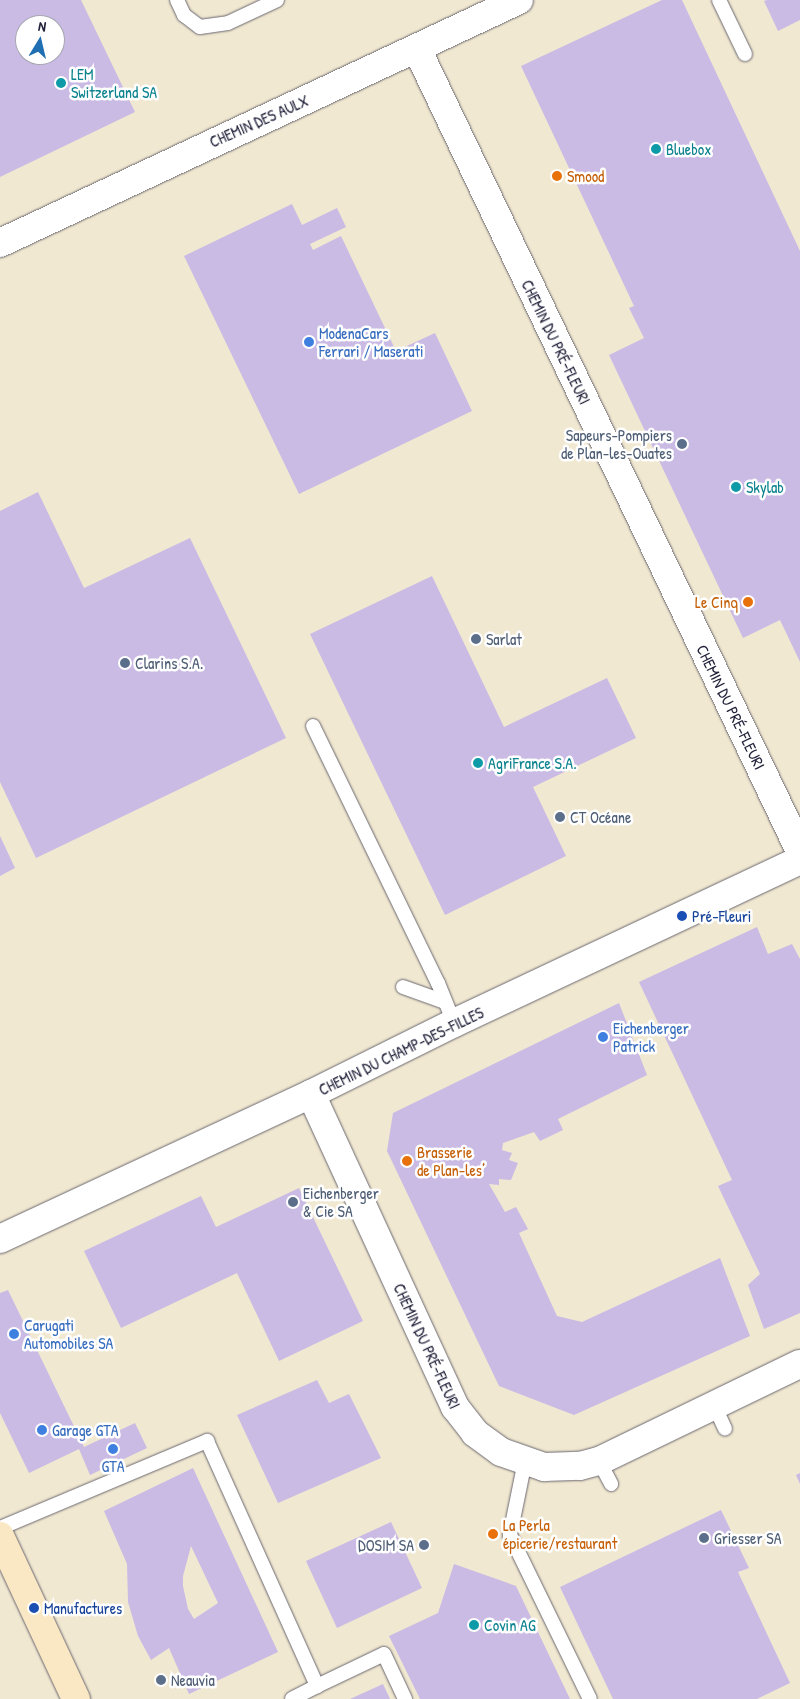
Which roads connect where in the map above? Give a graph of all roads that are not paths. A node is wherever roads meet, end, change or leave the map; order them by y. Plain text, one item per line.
1 (177, 0) edge
2 (277, 0) edge
3 (519, 0) edge
4 (719, 0) edge
5 (417, 49) junction
6 (745, 54) dead end
7 (0, 243) edge
8 (313, 726) dead end
9 (800, 851) edge
10 (800, 860) edge
11 (404, 987) dead end
12 (449, 1013) junction
13 (311, 1094) junction
14 (0, 1239) edge
15 (800, 1364) edge
16 (525, 1462) junction
17 (0, 1528) edge
18 (0, 1536) edge
19 (317, 1686) junction
20 (76, 1699) edge
21 (292, 1699) edge
22 (405, 1699) edge
23 (590, 1699) edge

1 - 2 lane
3 - 5 street, CHEMIN DES AULX
4 - 6 lane
5 - 7 street, CHEMIN DES AULX
5 - 9 street, CHEMIN DU PRÉ-FLEURI
8 - 12 lane
10 - 12 street, CHEMIN DU CHAMP-DES-FILLES
11 - 12 lane
12 - 13 street, CHEMIN DU CHAMP-DES-FILLES
13 - 14 street, CHEMIN DU CHAMP-DES-FILLES
13 - 16 street, CHEMIN DU PRÉ-FLEURI
15 - 16 street, CHEMIN DU PRÉ-FLEURI
16 - 23 lane
17 - 19 lane
18 - 20 street
19 - 21 lane
19 - 22 lane

